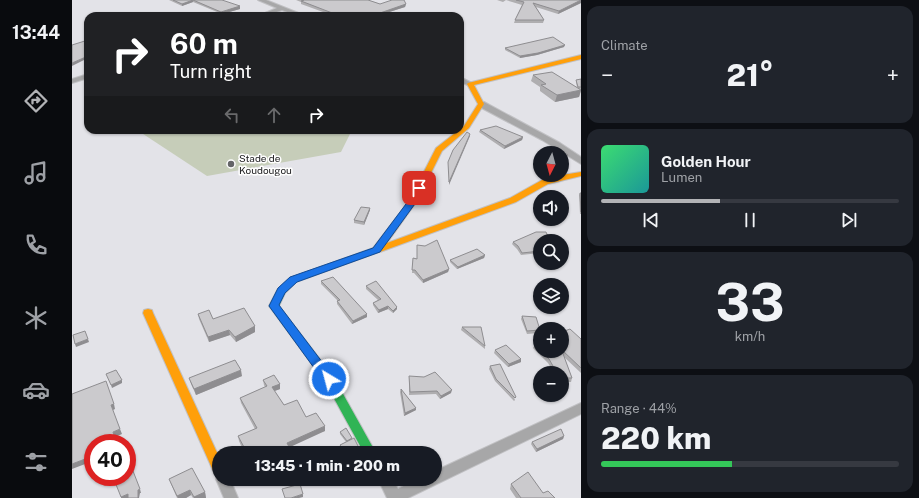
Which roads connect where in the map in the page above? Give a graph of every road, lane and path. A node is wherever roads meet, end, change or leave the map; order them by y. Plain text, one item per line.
1 (261, 0) edge
2 (282, 8) junction
3 (272, 12) edge
4 (292, 12) edge
5 (581, 57) edge
6 (84, 77) edge
7 (72, 81) edge
8 (464, 82) edge
9 (470, 84) junction
10 (481, 104) junction
11 (464, 129) edge
12 (458, 134) edge
13 (581, 161) edge
14 (581, 174) edge
15 (377, 250) junction
16 (148, 313) dead end
17 (581, 408) edge
18 (366, 446) edge
19 (212, 455) edge
20 (442, 475) edge
21 (226, 486) edge
22 (389, 486) edge
23 (418, 486) edge
24 (395, 497) edge
25 (231, 498) edge

1 - 2 street
2 - 3 street
2 - 4 street
5 - 9 street
6 - 7 street
8 - 9 street
9 - 10 street
10 - 11 street
10 - 13 street
12 - 15 street
14 - 15 street
15 - 18 street
16 - 19 street
17 - 20 street
21 - 25 street
22 - 24 street
23 - 24 street

